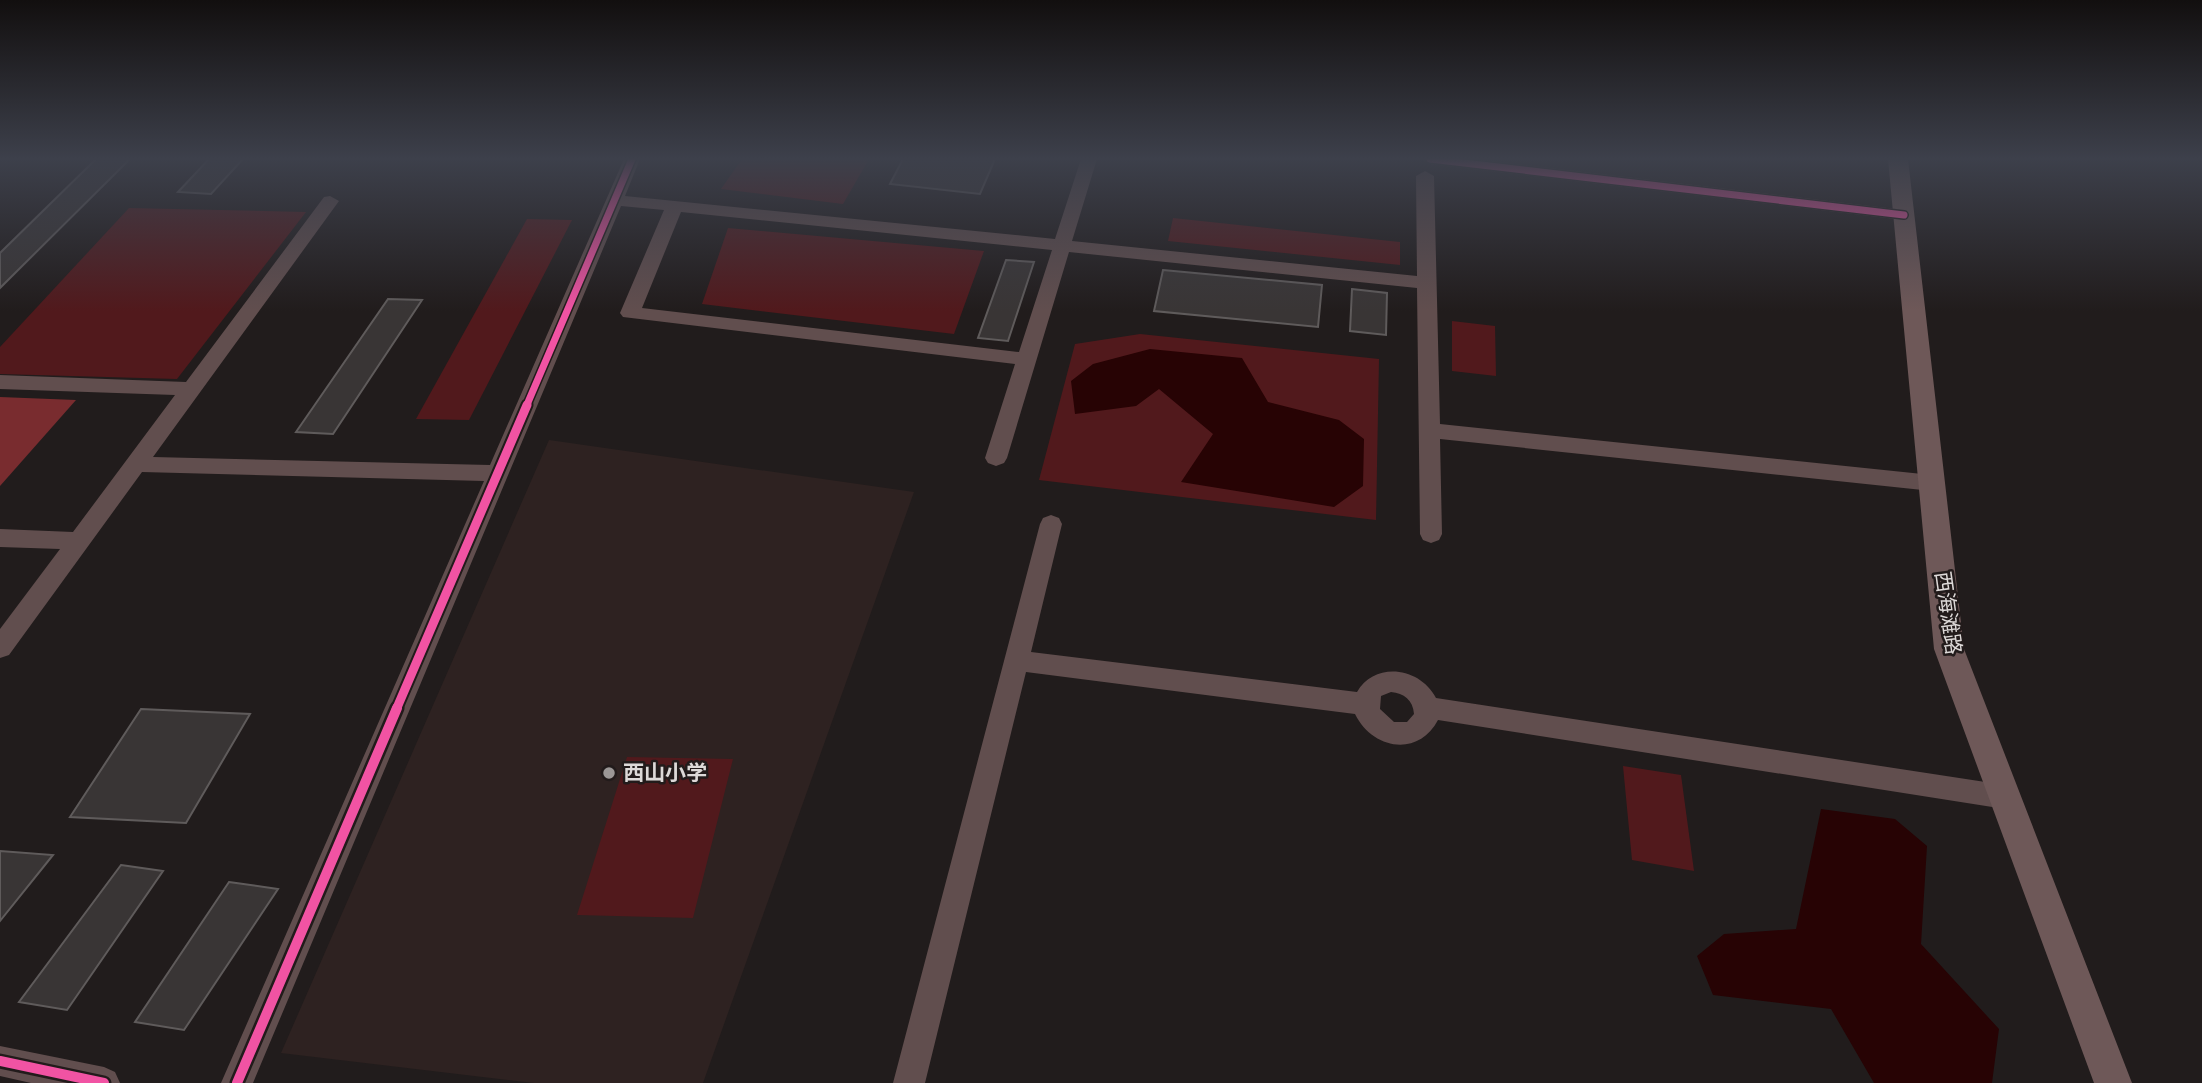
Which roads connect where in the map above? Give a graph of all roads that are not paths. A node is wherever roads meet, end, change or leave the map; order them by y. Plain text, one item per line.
1 (324, 210) edge
2 (610, 210) edge
3 (674, 210) edge
4 (709, 210) edge
5 (1073, 210) edge
6 (1428, 210) edge
7 (1859, 210) edge
8 (1903, 210) edge
9 (1904, 215) junction
10 (1062, 246) junction
11 (1427, 283) junction
12 (1026, 359) junction
13 (0, 382) edge
14 (191, 389) junction
15 (1429, 430) junction
16 (996, 458) dead end
17 (136, 464) junction
18 (497, 473) junction
19 (1932, 484) junction
20 (1051, 524) dead end
21 (1431, 534) dead end
22 (0, 538) edge
23 (79, 541) junction
24 (0, 648) edge
25 (1017, 660) junction
26 (1365, 704) junction
27 (1428, 708) junction
28 (2005, 797) junction
29 (0, 1061) edge
30 (104, 1083) edge
31 (237, 1083) edge
32 (909, 1083) edge
33 (2113, 1083) edge

1 - 14 street
2 - 18 street
3 - 12 street
4 - 10 street
5 - 10 street
6 - 11 street
7 - 9 street
8 - 9 main road, 西海滩路
9 - 19 main road, 西海滩路
10 - 11 street
10 - 12 street
11 - 15 street
12 - 16 street
13 - 14 street
14 - 17 street
15 - 19 street
15 - 21 street
17 - 18 street
17 - 23 street
18 - 31 street
19 - 28 main road, 西海滩路
20 - 25 street
22 - 23 street
23 - 24 street
25 - 26 street
25 - 32 street
26 - 27 street
26 - 27 street
27 - 28 street
28 - 33 main road, 西海滩路
29 - 30 street

